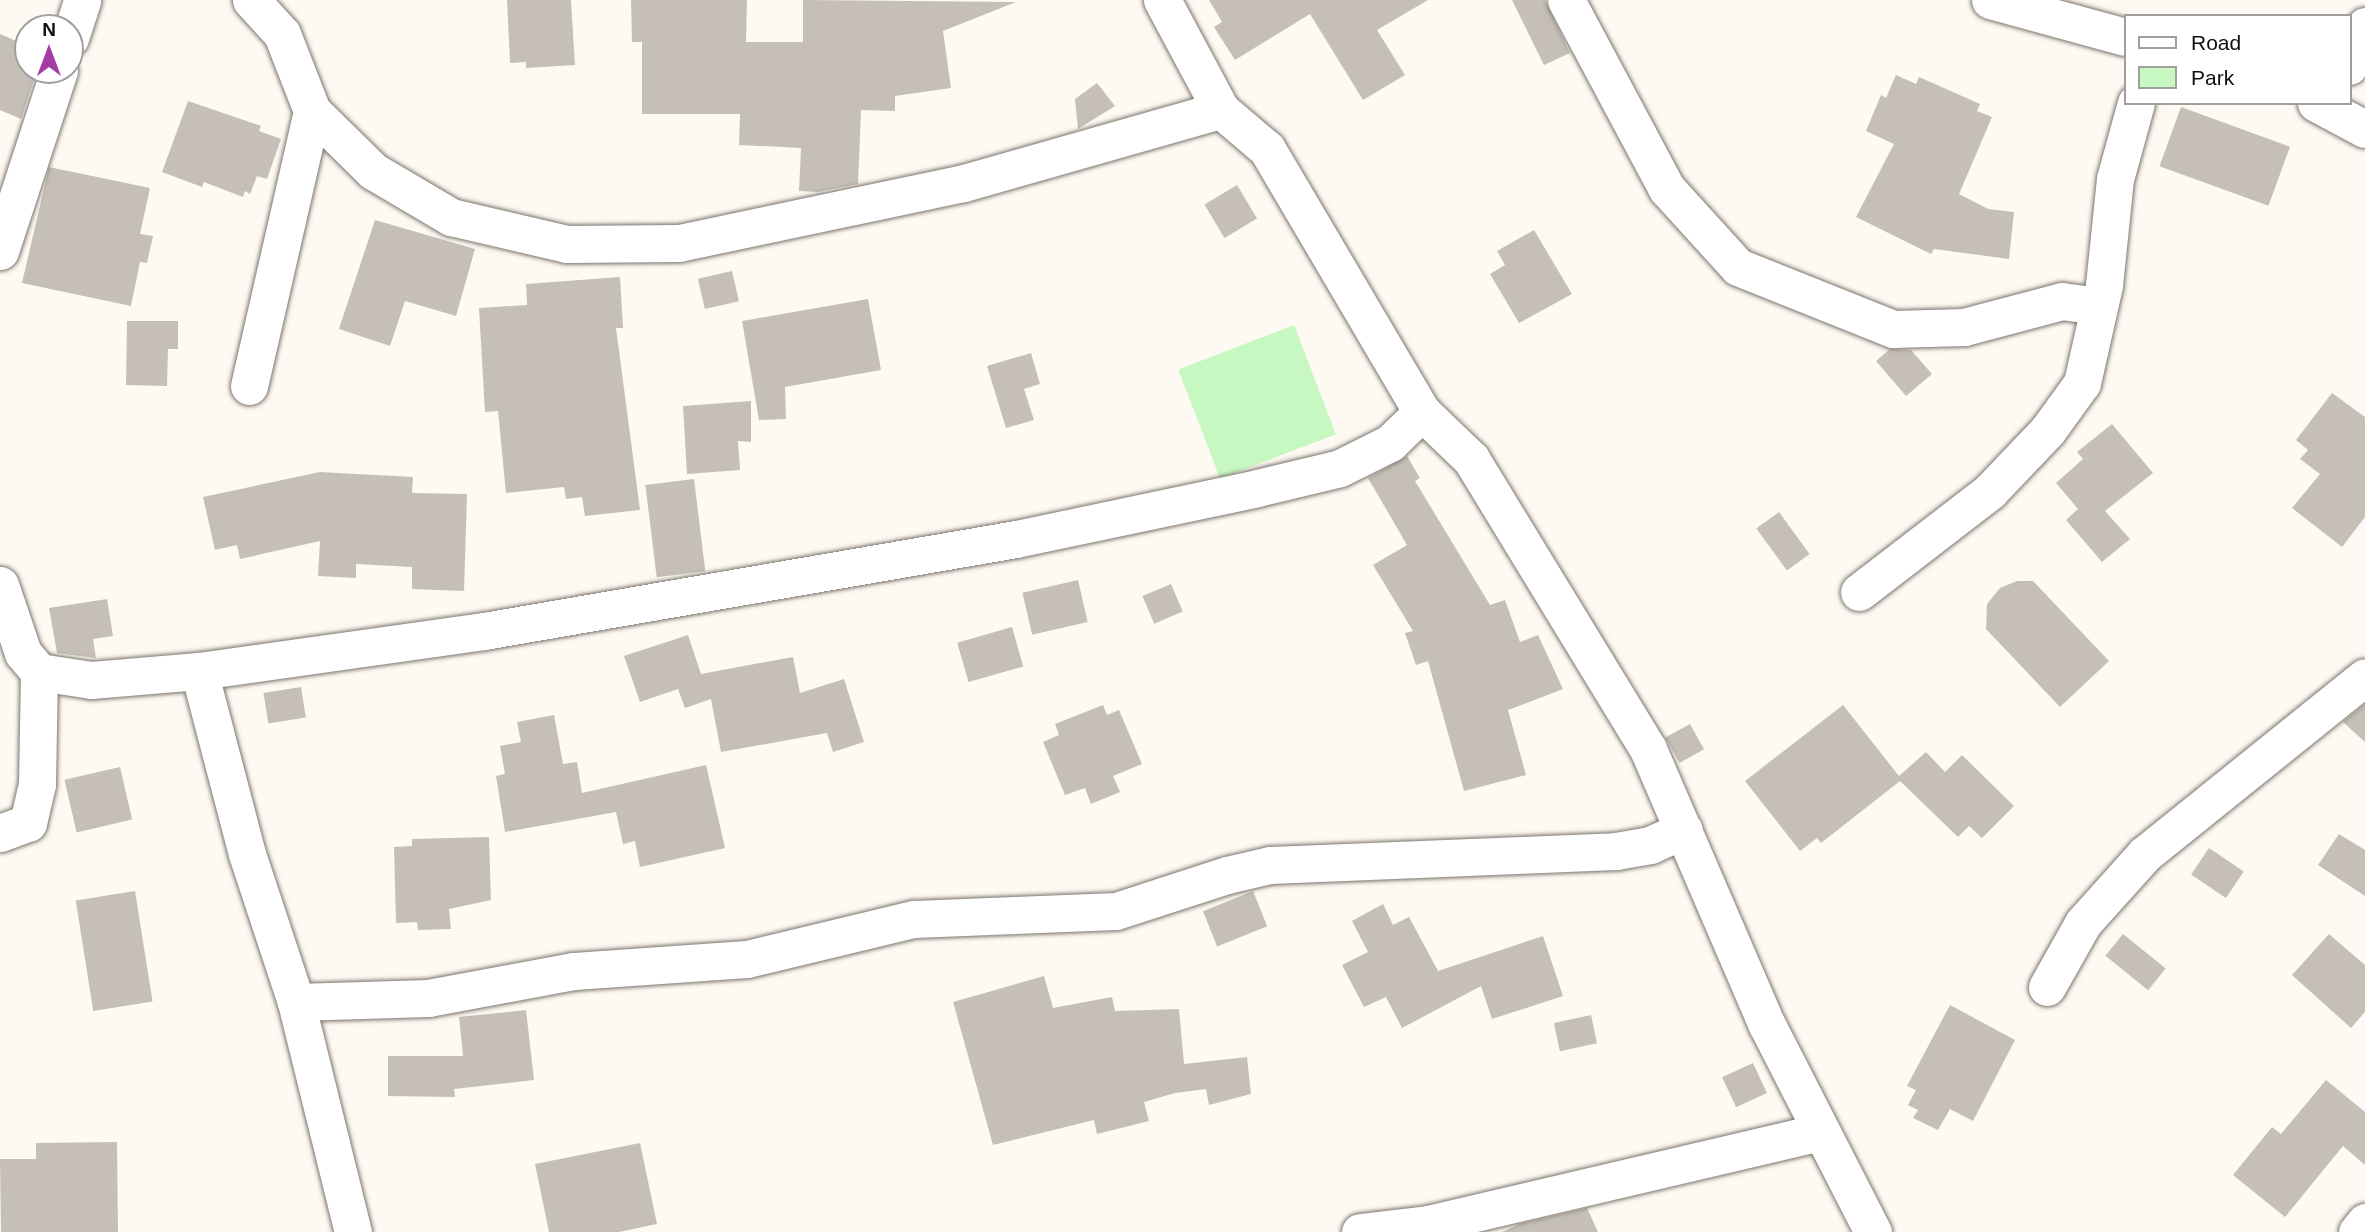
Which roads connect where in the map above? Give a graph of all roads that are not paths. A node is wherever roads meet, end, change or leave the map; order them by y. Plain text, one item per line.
1 (251, 0) edge
2 (1162, 0) edge
3 (1566, 0) edge
4 (1990, 0) edge
5 (2365, 26) edge
6 (2124, 37) edge
7 (2351, 61) edge
8 (54, 84) edge
9 (2135, 105) edge
10 (2327, 105) edge
11 (1221, 110) junction
12 (312, 111) junction
13 (2365, 129) edge
14 (0, 251) edge
15 (2099, 306) junction
16 (249, 386) dead end
17 (1423, 412) junction
18 (0, 584) edge
19 (1859, 592) dead end
20 (199, 671) junction
21 (39, 672) junction
22 (2365, 677) edge
23 (1684, 830) junction
24 (0, 832) edge
25 (2047, 987) dead end
26 (296, 1002) junction
27 (1819, 1132) junction
28 (2365, 1222) edge
29 (353, 1232) edge
30 (1360, 1232) edge
31 (1873, 1232) edge
32 (2357, 1232) edge

1 - 12 street
2 - 11 street
3 - 15 street
4 - 6 street
5 - 7 street
8 - 14 street
9 - 15 street
10 - 13 street
11 - 12 street
11 - 17 street
12 - 16 street
15 - 19 street
17 - 20 street
17 - 23 street
18 - 21 street
20 - 21 street
20 - 26 street
21 - 24 street
22 - 25 street
23 - 26 street
23 - 27 street
26 - 29 street
27 - 30 street
27 - 31 street
28 - 32 street

